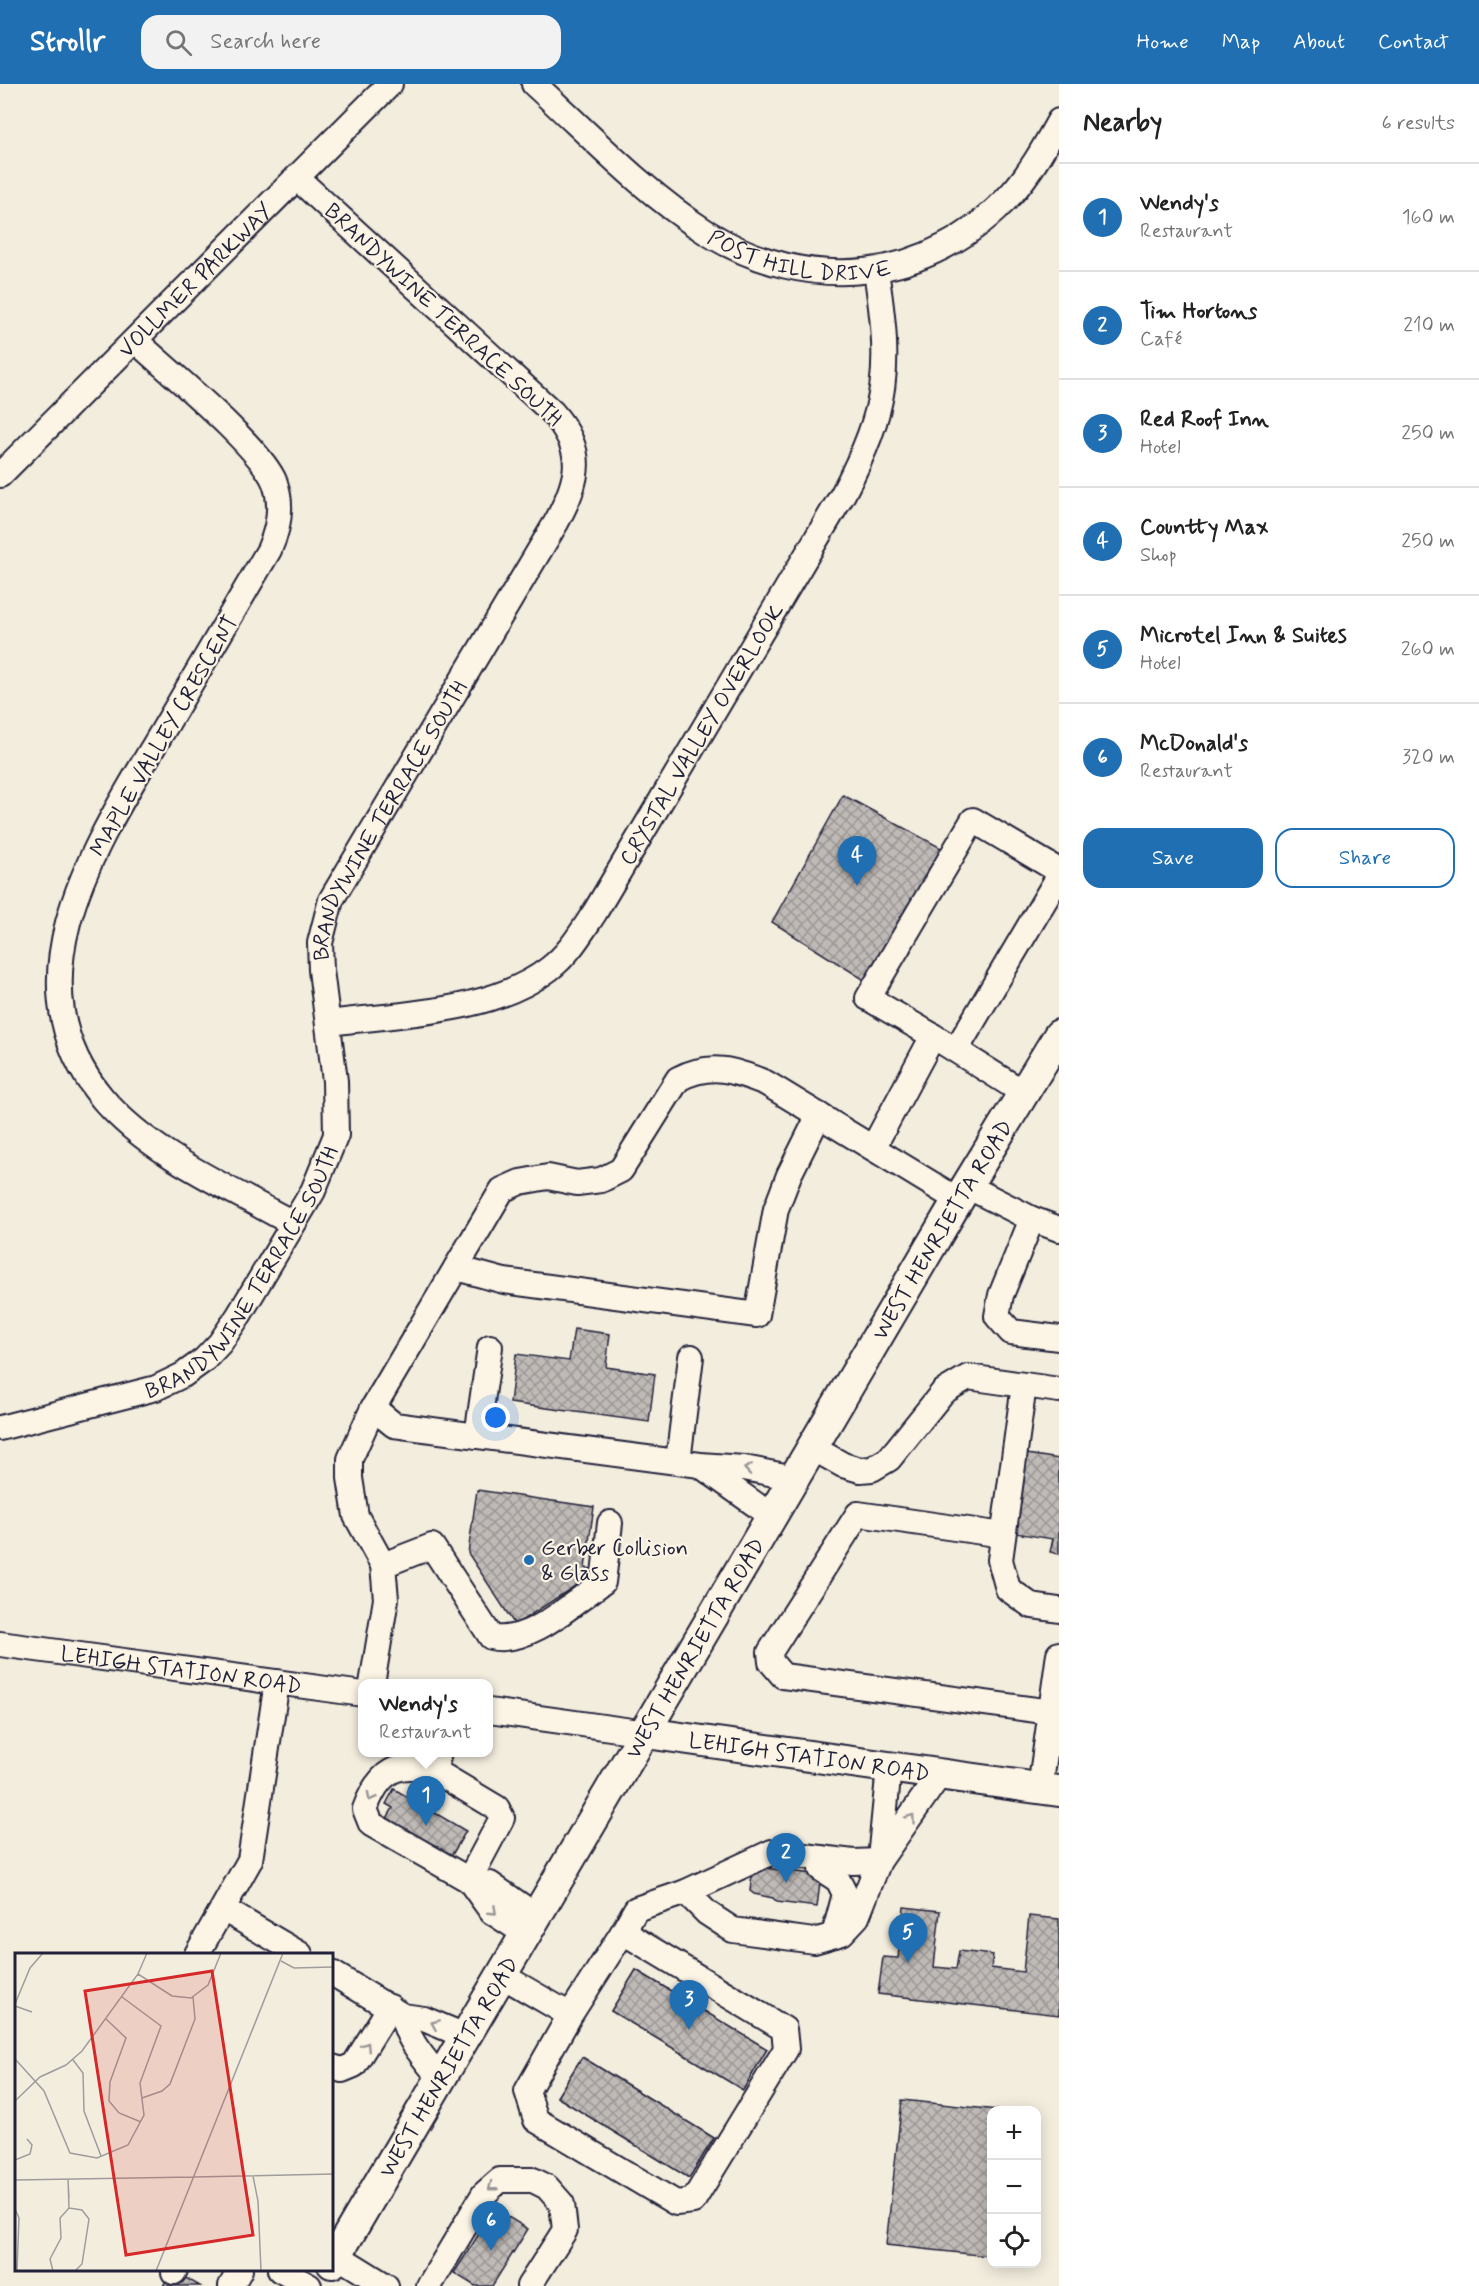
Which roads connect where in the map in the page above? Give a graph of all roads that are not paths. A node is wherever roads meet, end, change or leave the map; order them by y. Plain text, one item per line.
1 (390, 84) edge
2 (534, 84) edge
3 (1059, 121) edge
4 (297, 178) junction
5 (876, 271) junction
6 (136, 341) junction
7 (0, 475) edge
8 (1059, 874) edge
9 (329, 1023) junction
10 (1059, 1035) edge
11 (933, 1036) junction
12 (956, 1050) junction
13 (1024, 1093) junction
14 (819, 1115) junction
15 (873, 1148) junction
16 (963, 1193) junction
17 (1032, 1220) junction
18 (292, 1223) junction
19 (1059, 1229) edge
20 (456, 1268) junction
21 (1059, 1338) edge
22 (490, 1347) dead end
23 (692, 1357) dead end
24 (1024, 1385) junction
25 (1059, 1390) edge
26 (373, 1408) junction
27 (0, 1428) edge
28 (477, 1436) junction
29 (813, 1448) junction
30 (689, 1463) junction
31 (795, 1478) junction
32 (772, 1517) junction
33 (610, 1523) dead end
34 (1004, 1535) junction
35 (383, 1565) junction
36 (1059, 1610) edge
37 (0, 1644) edge
38 (1059, 1654) edge
39 (373, 1679) edge
40 (277, 1683) junction
41 (358, 1693) edge
42 (493, 1712) edge
43 (1055, 1713) edge
44 (646, 1733) junction
45 (437, 1762) edge
46 (889, 1767) junction
47 (940, 1774) junction
48 (1050, 1790) edge
49 (821, 1858) junction
50 (879, 1861) junction
51 (469, 1880) junction
52 (686, 1892) junction
53 (223, 1909) junction
54 (531, 1925) junction
55 (623, 1932) junction
56 (834, 1935) junction
57 (198, 1953) edge
58 (298, 1953) edge
59 (333, 1974) edge
60 (501, 1975) junction
61 (397, 2012) junction
62 (570, 2015) junction
63 (465, 2036) junction
64 (333, 2067) edge
65 (440, 2078) junction
66 (335, 2249) edge
67 (239, 2271) edge
68 (282, 2271) edge
69 (325, 2271) edge
70 (231, 2286) edge
71 (309, 2286) edge
72 (318, 2286) edge
73 (386, 2286) edge
74 (429, 2286) edge
75 (529, 2286) edge

1 - 4 street, VOLLMER PARKWAY
2 - 5 street, POST HILL DRIVE
3 - 5 street, POST HILL DRIVE
4 - 6 street, VOLLMER PARKWAY
4 - 9 street, BRANDYWINE TERRACE SOUTH
5 - 9 street, CRYSTAL VALLEY OVERLOOK
6 - 7 street, VOLLMER PARKWAY
6 - 18 street, MAPLE VALLEY CRESCENT
8 - 11 street
8 - 12 street
9 - 18 street, BRANDYWINE TERRACE SOUTH
10 - 13 main road, WEST HENRIETTA ROAD
11 - 12 street
11 - 15 street
12 - 13 street
13 - 16 main road, WEST HENRIETTA ROAD
14 - 15 street
14 - 20 street
14 - 20 street
15 - 16 street
16 - 17 street
16 - 29 main road, WEST HENRIETTA ROAD
17 - 19 street
17 - 21 street
18 - 27 street, BRANDYWINE TERRACE SOUTH
20 - 26 street
22 - 28 street
23 - 30 street
24 - 25 street
24 - 29 street
24 - 34 street
26 - 28 street
26 - 35 street
28 - 30 street
29 - 31 main road, WEST HENRIETTA ROAD
31 -> 30 street
30 - 32 street
31 - 32 main road, WEST HENRIETTA ROAD
32 - 44 main road, WEST HENRIETTA ROAD
33 - 35 street
34 - 36 street
34 - 43 street
35 - 39 street
37 - 40 street, LEHIGH STATION ROAD
38 - 43 street
40 - 41 street, LEHIGH STATION ROAD
40 - 53 street
42 - 44 street, LEHIGH STATION ROAD
43 - 48 street
44 - 46 main road, LEHIGH STATION ROAD
44 - 54 main road, WEST HENRIETTA ROAD
45 - 51 street
45 -> 51 street
46 - 47 main road, LEHIGH STATION ROAD
46 - 50 street
47 - 48 main road, LEHIGH STATION ROAD
50 -> 47 street
49 - 50 street
49 - 52 street
49 - 56 street
50 - 56 street
51 - 54 street
52 - 55 street
52 - 56 street
53 - 57 street
53 - 58 street
54 - 60 main road, WEST HENRIETTA ROAD
55 - 62 street
55 - 62 street
59 - 61 street
60 - 62 street
60 - 63 main road, WEST HENRIETTA ROAD
63 -> 61 street
64 -> 61 street
61 - 65 street
63 - 65 main road, WEST HENRIETTA ROAD
65 - 66 main road, WEST HENRIETTA ROAD
66 - 73 street
67 - 70 street
68 - 71 street
69 - 72 main road, WEST HENRIETTA ROAD
75 -> 74 street

